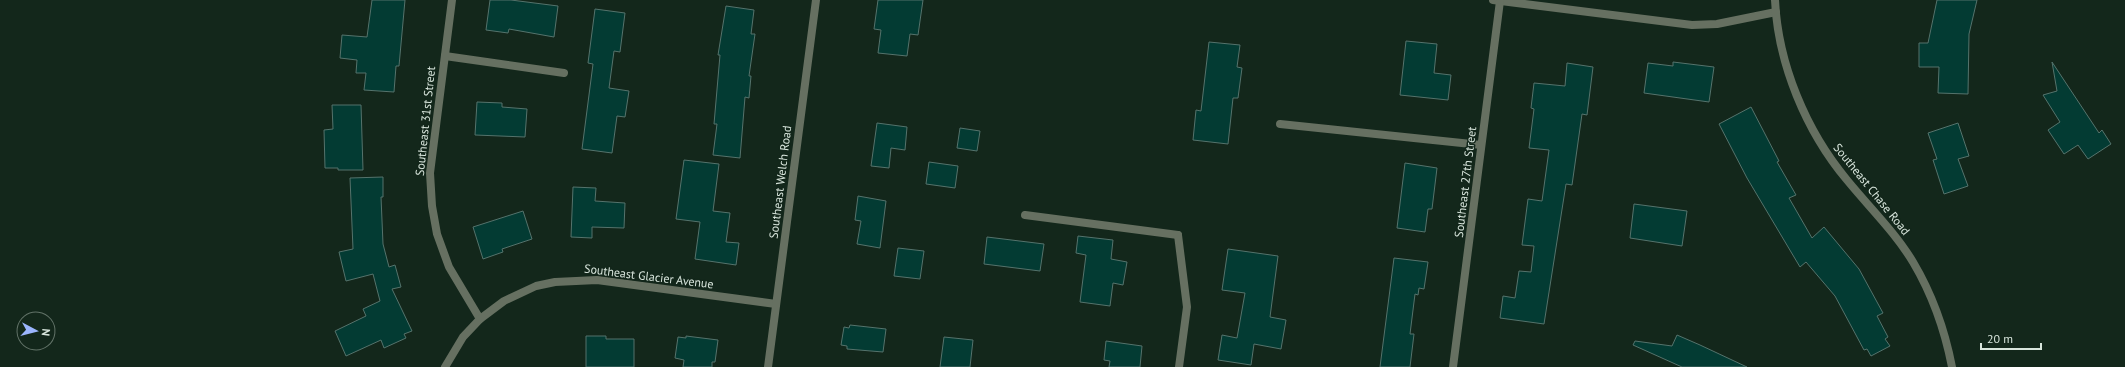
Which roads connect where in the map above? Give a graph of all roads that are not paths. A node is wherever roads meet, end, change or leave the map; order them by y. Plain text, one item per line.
1 (452, 0) edge
2 (816, 0) edge
3 (1496, 0) edge
4 (1775, 0) edge
5 (1776, 12) junction
6 (445, 56) junction
7 (564, 73) dead end
8 (1280, 124) dead end
9 (1482, 145) junction
10 (1025, 215) dead end
11 (776, 304) junction
12 (480, 319) junction
13 (445, 367) edge
14 (768, 367) edge
15 (1179, 367) edge
16 (1453, 367) edge
17 (1952, 367) edge

1 - 6 street, Southeast 31st Street
2 - 11 street, Southeast Welch Road
3 - 5 street
3 - 9 street, Southeast 27th Street
4 - 5 street, Southeast Chase Road
5 - 17 street, Southeast Chase Road
6 - 7 street
6 - 12 street, Southeast 31st Street
8 - 9 street
9 - 16 street, Southeast 27th Street
10 - 15 street
11 - 12 street, Southeast Glacier Avenue
11 - 14 street, Southeast Welch Road
12 - 13 street

